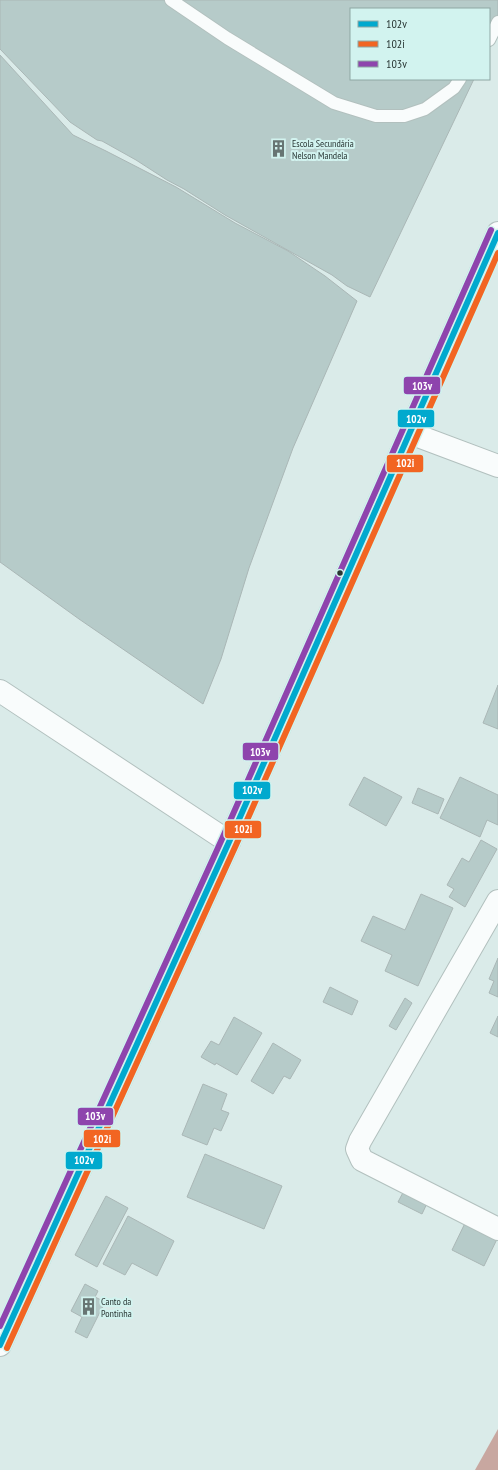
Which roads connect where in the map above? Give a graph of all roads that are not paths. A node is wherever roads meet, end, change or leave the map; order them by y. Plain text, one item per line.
1 (171, 0) edge
2 (498, 22) edge
3 (490, 38) edge
4 (459, 80) edge
5 (498, 233) edge
6 (410, 433) junction
7 (498, 466) edge
8 (0, 691) edge
9 (228, 842) junction
10 (498, 901) edge
11 (498, 1229) edge
12 (0, 1346) edge

1 - 4 lane
2 - 3 lane
5 - 6 main road
6 - 7 main road
6 - 9 main road
8 - 9 main road
9 - 12 main road
10 - 11 main road

